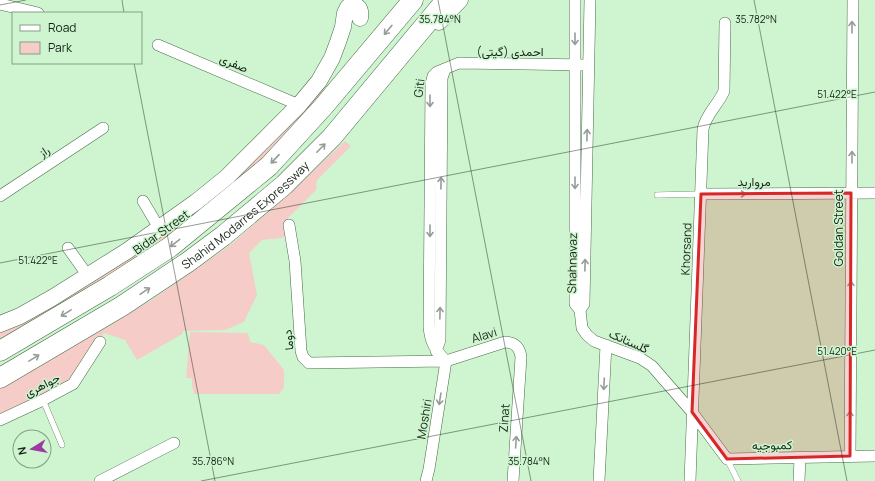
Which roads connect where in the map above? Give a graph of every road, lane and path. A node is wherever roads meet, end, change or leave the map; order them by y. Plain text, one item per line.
1 (363, 0) edge
2 (413, 0) edge
3 (446, 0) edge
4 (460, 0) edge
5 (576, 0) edge
6 (590, 0) edge
7 (853, 0) edge
8 (0, 4) edge
9 (343, 6) edge
10 (34, 12) edge
11 (360, 18) junction
12 (725, 23) dead end
13 (158, 45) dead end
14 (409, 45) junction
15 (575, 64) junction
16 (588, 65) junction
17 (445, 69) joint
18 (299, 105) junction
19 (103, 128) dead end
20 (291, 142) junction
21 (852, 193) junction
22 (875, 193) edge
23 (701, 194) junction
24 (657, 195) dead end
25 (0, 196) edge
26 (143, 201) dead end
27 (289, 225) dead end
28 (159, 228) junction
29 (68, 248) dead end
30 (88, 276) junction
31 (579, 306) junction
32 (0, 324) edge
33 (0, 330) edge
34 (100, 342) dead end
35 (606, 345) junction
36 (0, 352) edge
37 (521, 357) joint
38 (446, 361) junction
39 (0, 378) edge
40 (43, 400) junction
41 (692, 412) junction
42 (0, 420) edge
43 (174, 443) dead end
44 (62, 445) dead end
45 (850, 456) junction
46 (875, 456) edge
47 (800, 458) junction
48 (727, 459) junction
49 (100, 481) edge
50 (426, 481) edge
51 (513, 481) edge
52 (599, 481) edge
53 (690, 481) edge
54 (738, 481) edge
55 (799, 481) edge

1 - 11 street
2 -> 20 highway, Shahid Modarres Expressway
3 - 14 highway, Shahid Modarres Expressway
4 - 14 street
5 -> 15 street, Shahnavaz
6 - 16 street, Shahnavaz
21 -> 7 street, Goldan Street
8 - 10 street
9 - 11 street
9 - 18 street, Bidar Street
11 - 20 street
12 - 23 street, Khorsand
13 - 18 street, صفری
39 -> 14 highway, Shahid Modarres Expressway
15 - 16 street
15 - 17 street, احمدی (گیتی)
15 -> 31 street, Shahnavaz
31 -> 16 street, Shahnavaz
17 - 38 street, Giti
18 - 28 street, Bidar Street
18 - 33 street, Bidar Street
19 - 25 street, راز
20 -> 36 highway, Shahid Modarres Expressway
21 - 22 street, مروارید
23 -> 21 street, مروارید
45 -> 21 street, Goldan Street
23 - 24 lane, مروارید
23 - 41 street, Khorsand
26 - 28 street
27 - 38 street, دوما
28 - 30 street, Bidar Street
29 - 30 street
30 - 32 street, Bidar Street
31 - 35 street, گلستانک
34 - 40 street, جواهری
35 - 41 street, گلستانک
35 -> 52 street
37 - 38 street, Alavi
51 -> 37 street, Zinat
38 -> 50 street, Moshiri
40 - 42 street, جواهری
40 - 44 lane
41 - 48 street
41 - 53 street, Khorsand
43 - 49 street
45 - 46 street, کمبوجیه
45 - 47 street, کمبوجیه
47 - 48 street, کمبوجیه
47 - 55 street
48 - 54 lane

